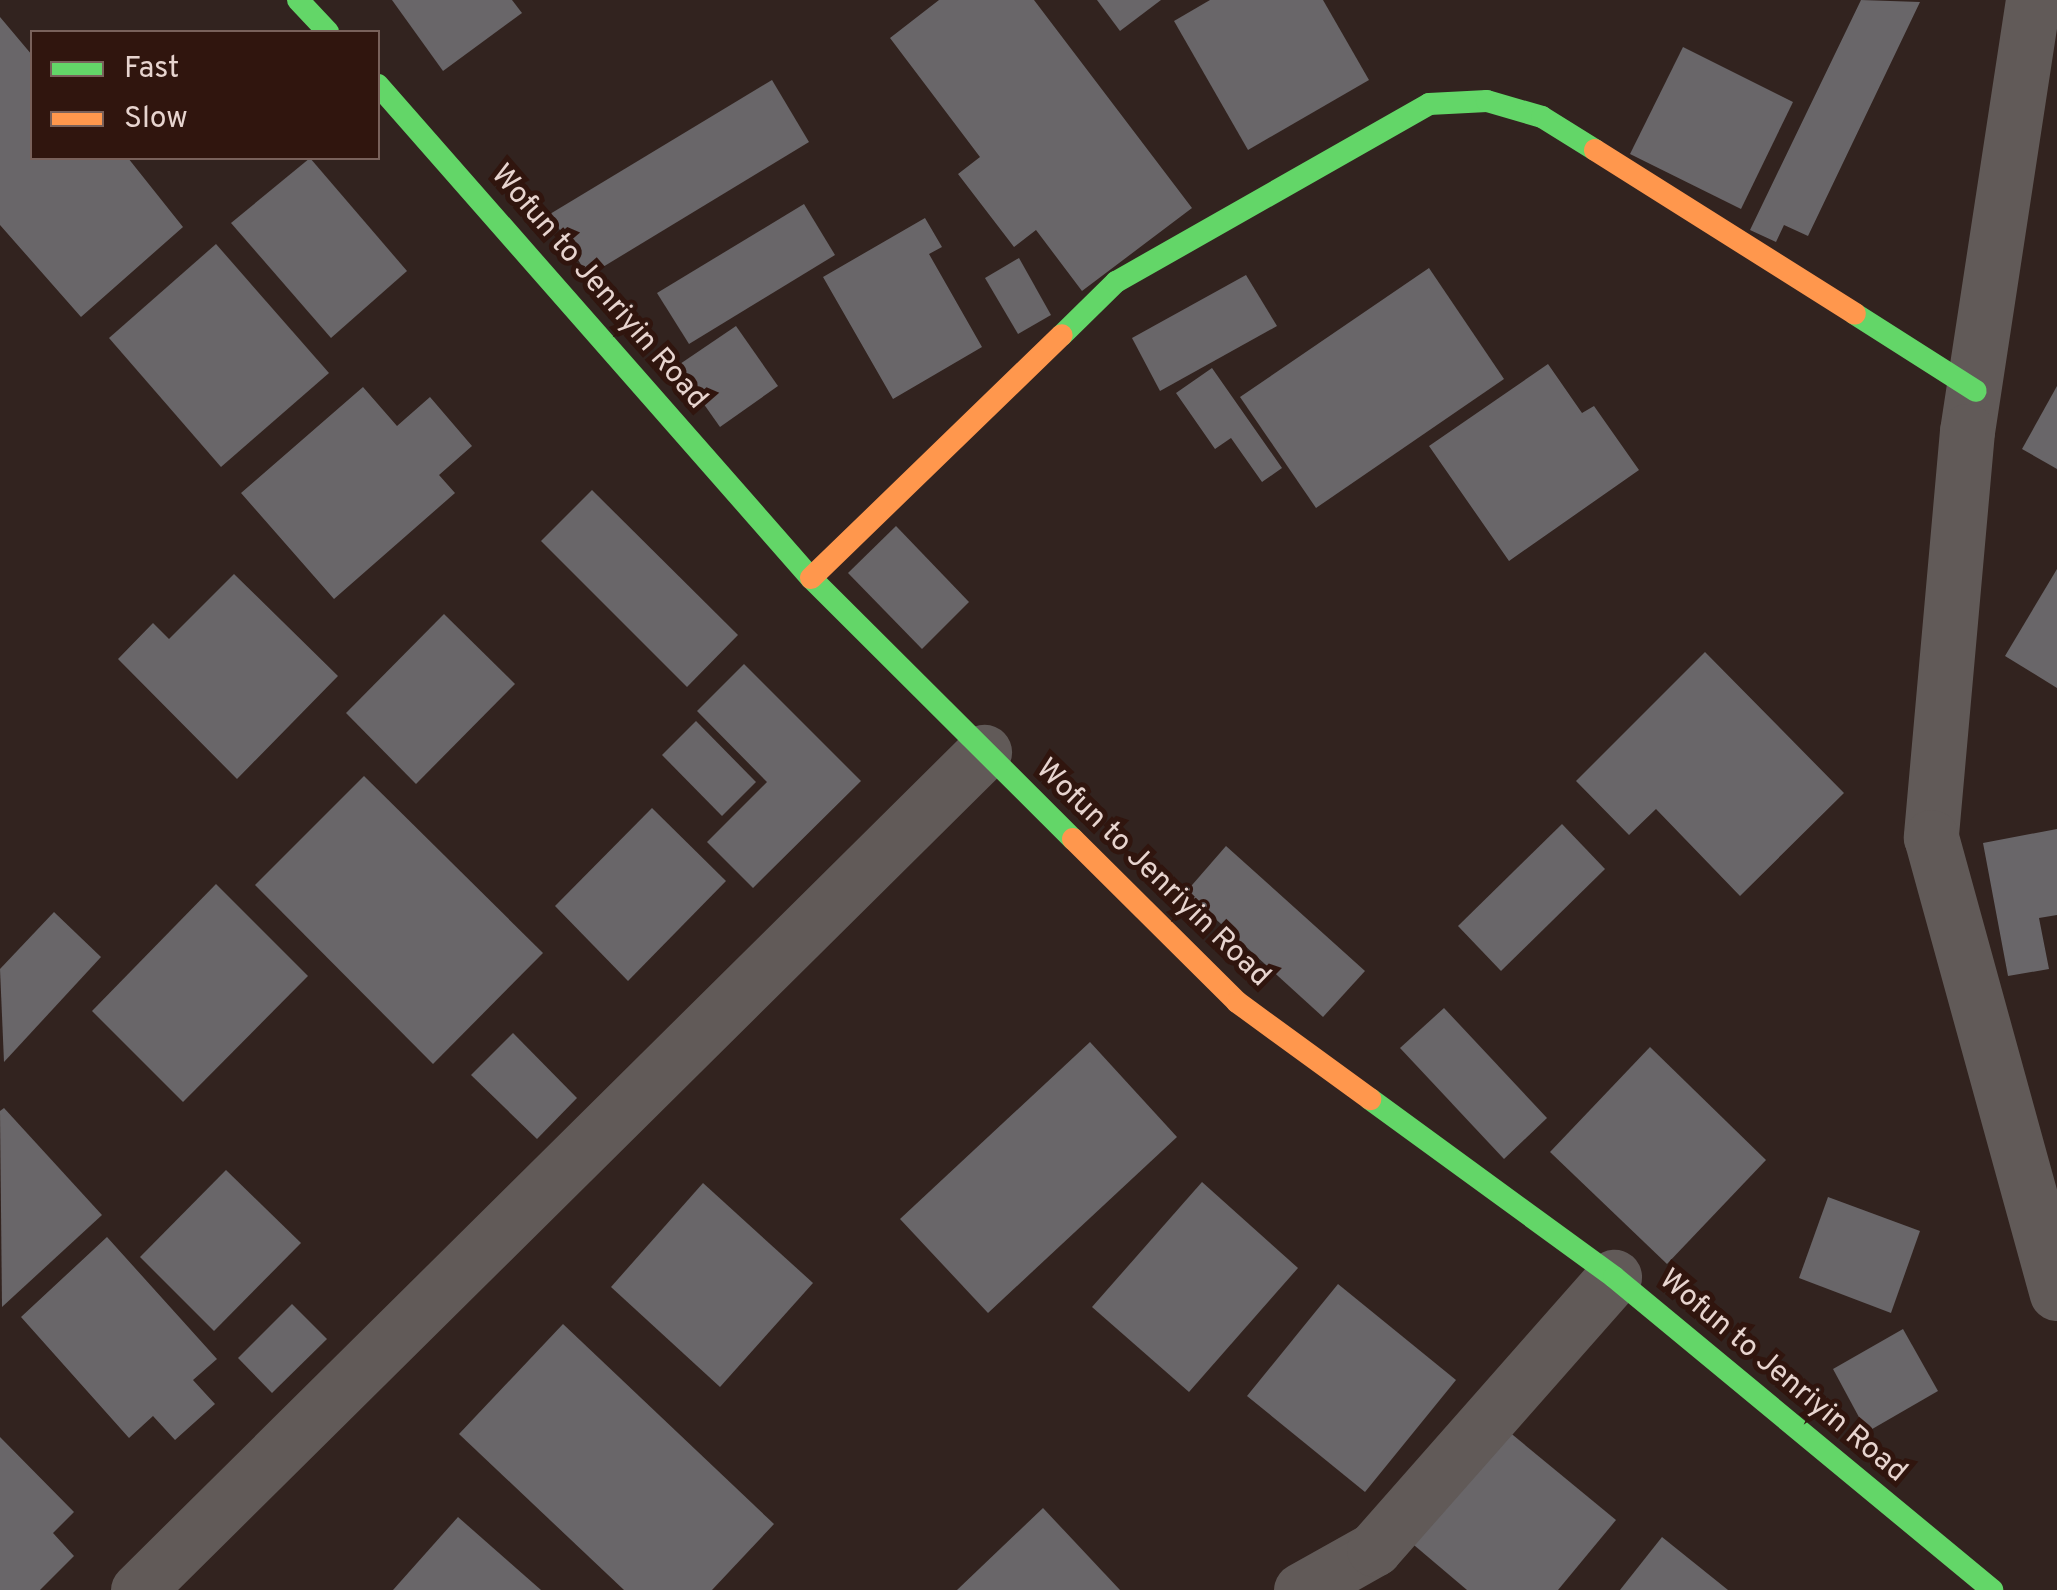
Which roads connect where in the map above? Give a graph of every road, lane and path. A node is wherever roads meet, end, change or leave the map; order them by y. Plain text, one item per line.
1 (298, 0) edge
2 (2033, 0) edge
3 (326, 30) edge
4 (380, 87) edge
5 (1976, 391) junction
6 (811, 578) junction
7 (984, 752) junction
8 (2046, 1219) edge
9 (1614, 1277) junction
10 (2057, 1293) edge
11 (138, 1590) edge
12 (1300, 1590) edge
13 (1992, 1590) edge

1 - 3 street
2 - 5 street
4 - 6 street, Wofun to Jenriyin Road
5 - 6 street
5 - 8 street
6 - 7 street, Wofun to Jenriyin Road
7 - 9 street, Wofun to Jenriyin Road
7 - 11 street
8 - 10 street
9 - 12 street
9 - 13 street, Wofun to Jenriyin Road

